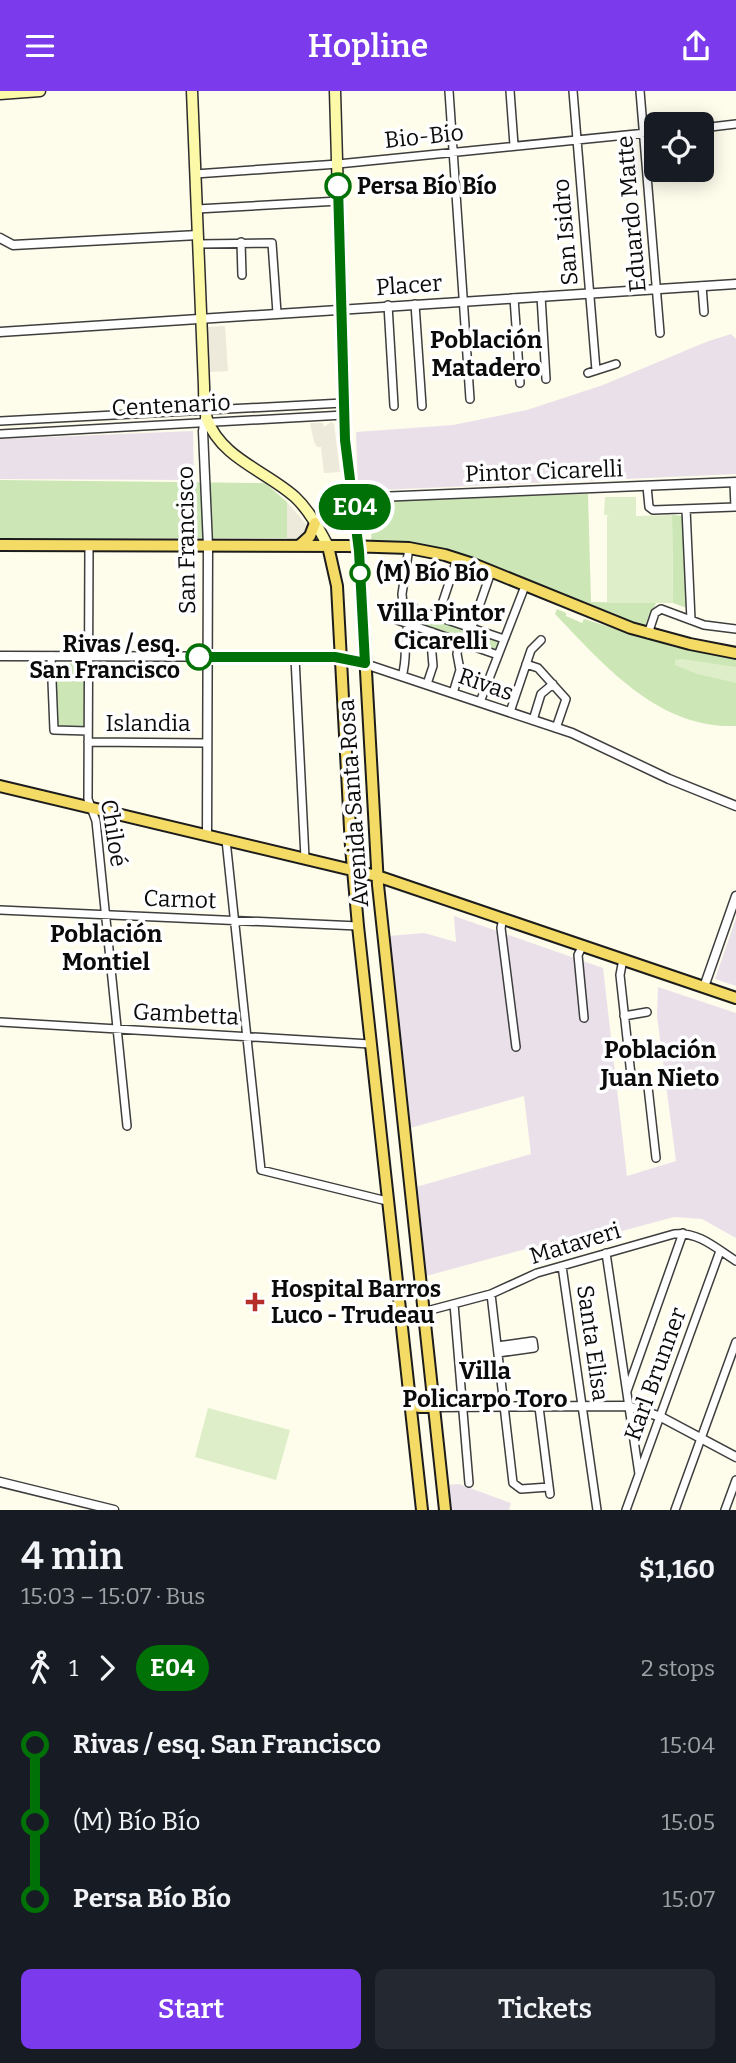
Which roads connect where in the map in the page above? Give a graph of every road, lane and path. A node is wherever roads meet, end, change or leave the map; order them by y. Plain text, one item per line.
1 (40, 91) edge
2 (192, 91) edge
3 (335, 91) edge
4 (449, 91) edge
5 (510, 91) edge
6 (573, 91) edge
7 (640, 91) edge
8 (0, 94) edge
9 (736, 124) edge
10 (714, 127) edge
11 (643, 133) junction
12 (576, 139) junction
13 (514, 145) junction
14 (454, 153) junction
15 (338, 164) junction
16 (195, 174) junction
17 (339, 201) junction
18 (197, 209) junction
19 (0, 238) edge
20 (198, 239) junction
21 (241, 242) junction
22 (242, 275) dead end
23 (736, 284) edge
24 (702, 286) junction
25 (657, 289) junction
26 (590, 293) junction
27 (541, 296) junction
28 (514, 298) junction
29 (465, 301) junction
30 (415, 304) junction
31 (388, 305) junction
32 (340, 308) junction
33 (704, 312) dead end
34 (277, 313) junction
35 (201, 318) junction
36 (0, 332) edge
37 (660, 333) dead end
38 (616, 364) dead end
39 (596, 370) junction
40 (588, 373) dead end
41 (546, 379) dead end
42 (520, 383) dead end
43 (470, 398) dead end
44 (343, 403) junction
45 (394, 406) dead end
46 (422, 407) dead end
47 (344, 415) junction
48 (206, 417) junction
49 (0, 421) edge
50 (0, 434) edge
51 (735, 483) edge
52 (647, 486) junction
53 (354, 498) junction
54 (686, 509) junction
55 (314, 523) junction
56 (0, 545) edge
57 (89, 546) junction
58 (208, 546) junction
59 (299, 546) junction
60 (328, 546) junction
61 (346, 546) junction
62 (359, 546) junction
63 (409, 548) junction
64 (457, 559) junction
65 (333, 563) junction
66 (491, 572) junction
67 (525, 586) junction
68 (403, 605) junction
69 (438, 617) junction
70 (691, 620) junction
71 (408, 624) junction
72 (472, 628) junction
73 (736, 629) edge
74 (432, 632) junction
75 (648, 633) junction
76 (504, 639) junction
77 (541, 640) dead end
78 (462, 642) junction
79 (736, 653) edge
80 (498, 655) junction
81 (0, 656) edge
82 (51, 656) junction
83 (88, 656) junction
84 (207, 657) junction
85 (295, 658) junction
86 (341, 658) junction
87 (365, 663) junction
88 (526, 664) junction
89 (402, 676) junction
90 (427, 684) junction
91 (553, 684) junction
92 (453, 693) junction
93 (480, 702) junction
94 (510, 712) junction
95 (533, 720) junction
96 (556, 728) junction
97 (88, 731) junction
98 (88, 742) junction
99 (207, 743) junction
100 (0, 786) edge
101 (736, 806) edge
102 (91, 807) junction
103 (207, 835) junction
104 (226, 840) junction
105 (305, 858) junction
106 (353, 870) junction
107 (377, 876) junction
108 (736, 896) edge
109 (0, 910) edge
110 (105, 915) junction
111 (503, 918) junction
112 (234, 921) junction
113 (358, 926) junction
114 (583, 945) junction
115 (623, 959) junction
116 (704, 987) junction
117 (736, 997) edge
118 (647, 1012) dead end
119 (624, 1016) junction
120 (584, 1018) dead end
121 (0, 1022) edge
122 (117, 1029) junction
123 (246, 1037) junction
124 (370, 1044) junction
125 (516, 1047) dead end
126 (127, 1126) dead end
127 (656, 1158) dead end
128 (387, 1201) junction
129 (683, 1233) junction
130 (720, 1251) junction
131 (606, 1253) junction
132 (736, 1261) edge
133 (562, 1266) junction
134 (491, 1294) junction
135 (454, 1304) junction
136 (423, 1313) junction
137 (736, 1342) edge
138 (626, 1391) junction
139 (409, 1392) junction
140 (583, 1406) junction
141 (628, 1406) junction
142 (434, 1407) junction
143 (462, 1407) junction
144 (505, 1407) junction
145 (539, 1407) junction
146 (661, 1416) junction
147 (701, 1438) junction
148 (736, 1457) edge
149 (639, 1476) junction
150 (736, 1480) edge
151 (0, 1482) edge
152 (468, 1483) dead end
153 (114, 1510) edge
154 (422, 1510) edge
155 (445, 1510) edge
156 (597, 1510) edge
157 (626, 1510) edge
158 (675, 1510) edge
159 (725, 1510) edge

1 - 8 main road
2 - 16 main road, San Francisco
3 - 15 main road, Avenida Santa Rosa
4 - 14 street
5 - 13 street
6 - 12 street, San Isidro
7 - 11 street, Eduardo Matte
9 - 10 street
11 - 12 street, Bio-Bio
11 - 25 street, Eduardo Matte
12 - 13 street, Bio-Bio
12 - 26 street, San Isidro
13 - 14 street, Bio-Bio
14 - 15 street, Bio-Bio
14 - 29 street
15 - 16 street, Bio-Bio
15 - 17 main road, Avenida Santa Rosa
16 - 18 main road, San Francisco
17 - 18 street
17 - 32 main road, Avenida Santa Rosa
18 - 20 main road, San Francisco
19 - 20 street
20 - 21 street
20 - 35 main road, San Francisco
21 - 22 street
21 - 34 street
23 - 24 street, Placer
24 - 25 street, Placer
24 - 33 street
25 - 26 street, Placer
25 - 37 street, Eduardo Matte
26 - 27 street, Placer
26 - 39 street, San Isidro
27 - 28 street, Placer
27 - 41 street
28 - 29 street, Placer
28 - 42 street
29 - 30 street, Placer
29 - 43 street
30 - 31 street, Placer
30 - 46 street
31 - 32 street, Placer
31 - 45 street
32 - 34 street, Placer
32 - 44 main road, Avenida Santa Rosa
34 - 35 street, Placer
35 - 36 street, Placer
35 - 48 main road, San Francisco
38 - 39 street
39 - 40 street
44 - 47 main road, Avenida Santa Rosa
44 - 48 street, Centenario
47 - 48 street, Centenario
47 - 53 main road, Avenida Santa Rosa
48 - 49 street, Centenario
48 - 50 street, Centenario
48 - 55 main road, Avenida Santa Rosa
48 - 58 street, San Francisco
51 - 52 street, Pintor Cicarelli
51 - 54 street
52 - 53 street, Pintor Cicarelli
52 - 54 street
53 - 62 main road, Avenida Santa Rosa
54 - 70 street
55 - 59 main road
55 - 60 main road, Avenida Santa Rosa
56 - 57 main road
57 - 58 main road
57 - 83 street, Chiloé
58 - 59 main road
58 - 84 street, San Francisco
59 - 60 main road
60 - 61 main road
60 - 65 main road, Avenida Santa Rosa
61 - 62 main road
61 - 65 main road
62 - 63 main road
62 - 87 main road, Avenida Santa Rosa
63 - 64 main road
63 - 68 street
64 - 66 main road
64 - 69 street
65 - 86 main road, Avenida Santa Rosa
66 - 67 main road
66 - 72 street
67 - 75 main road
67 - 76 street
68 - 69 street
68 - 71 street
69 - 72 street
70 - 73 street
70 - 75 street
71 - 74 street
71 - 89 street
72 - 76 street
72 - 78 street
74 - 78 street
74 - 90 street
75 - 79 main road
76 - 80 street
77 - 88 street
78 - 80 street
78 - 92 street
80 - 93 street
81 - 82 street, Rivas
82 - 83 street, Rivas
82 - 97 street
83 - 84 street, Rivas
83 - 97 street, Chiloé
84 - 85 street, Rivas
84 - 99 street, San Francisco
85 - 86 street, Rivas
85 - 105 street
86 - 87 street, Rivas
86 - 106 main road, Avenida Santa Rosa
87 - 89 street, Rivas
87 - 107 main road, Avenida Santa Rosa
88 - 91 street
88 - 94 street
89 - 90 street, Rivas
90 - 92 street, Rivas
91 - 95 street
91 - 96 street
92 - 93 street, Rivas
93 - 94 street, Rivas
94 - 95 street, Rivas
95 - 96 street, Rivas
96 - 101 street, Rivas
97 - 98 street, Chiloé
98 - 99 street, Islandia
98 - 102 street, Chiloé
99 - 103 street, San Francisco
100 - 102 main road
102 - 103 main road
102 - 110 street, Chiloé
103 - 104 main road
104 - 105 main road
104 - 112 street
105 - 106 main road
106 - 107 main road
106 - 113 main road, Avenida Santa Rosa
107 - 111 main road
107 - 136 main road, Avenida Santa Rosa
108 - 116 street
109 - 110 street, Carnot
110 - 112 street, Carnot
110 - 122 street, Chiloé
111 - 114 main road
111 - 125 street
112 - 113 street, Carnot
112 - 123 street
113 - 124 main road, Avenida Santa Rosa
114 - 115 main road
114 - 120 street
115 - 116 main road
115 - 119 street
116 - 117 main road
118 - 119 street
119 - 127 street
121 - 122 street, Gambetta
122 - 123 street, Gambetta
122 - 126 street, Chiloé
123 - 124 street, Gambetta
123 - 128 street
124 - 128 main road, Avenida Santa Rosa
128 - 139 main road, Avenida Santa Rosa
129 - 130 street
129 - 131 street, Mataveri
129 - 138 street
130 - 132 street
130 - 146 street, Karl Brunner
131 - 133 street, Mataveri
131 - 138 street
133 - 134 street, Mataveri
133 - 140 street, Santa Elisa
134 - 135 street, Mataveri
134 - 144 street
135 - 136 street, Mataveri
135 - 143 street
136 - 142 main road, Avenida Santa Rosa
137 - 147 street
138 - 141 street
139 - 142 main road
139 - 154 main road, Avenida Santa Rosa
140 - 141 street
140 - 145 street
140 - 156 street, Santa Elisa
141 - 146 street
141 - 149 street
142 - 143 street
142 - 155 main road, Avenida Santa Rosa
143 - 144 street
143 - 152 street
144 - 145 street
144 - 145 street
146 - 147 street
146 - 149 street, Karl Brunner
147 - 148 street
147 - 158 street
149 - 157 street, Karl Brunner
150 - 159 street
151 - 153 street

